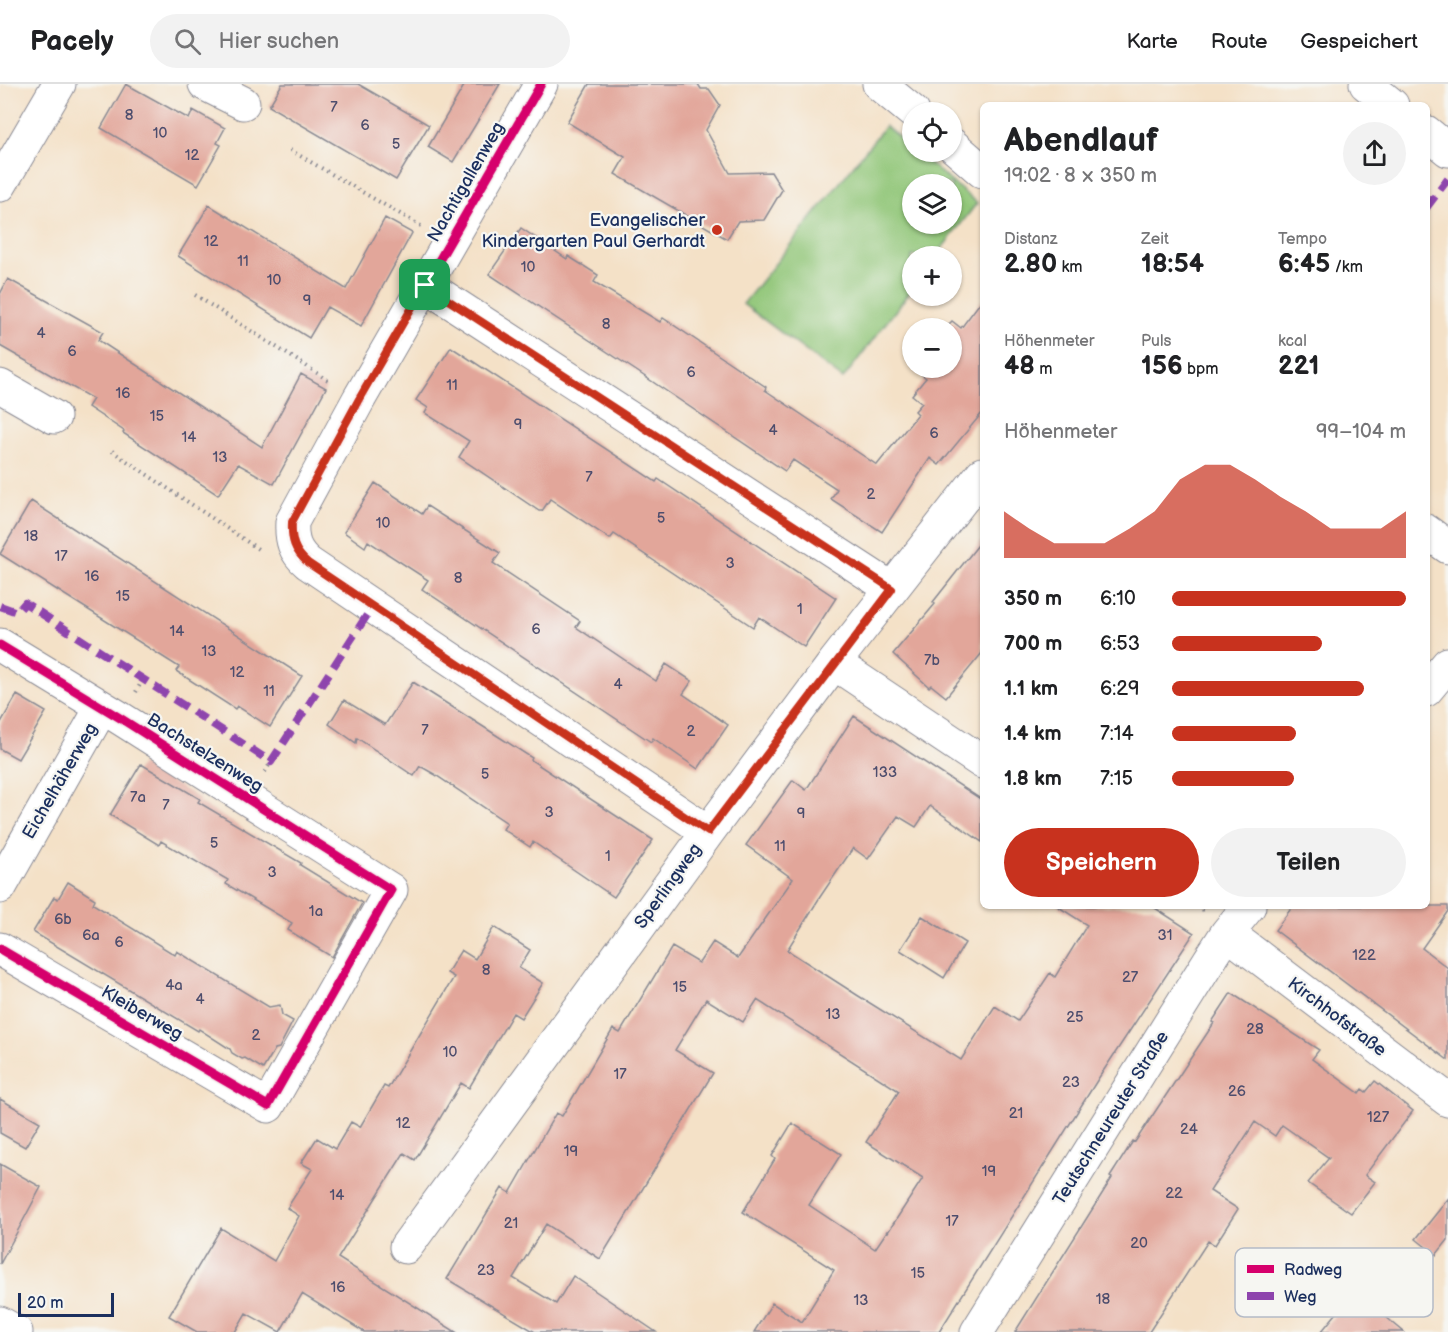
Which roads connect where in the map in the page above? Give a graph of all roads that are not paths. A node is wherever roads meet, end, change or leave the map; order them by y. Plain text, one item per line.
1 (59, 84) edge
2 (205, 84) edge
3 (541, 84) edge
4 (879, 84) edge
5 (1366, 84) edge
6 (1388, 102) edge
7 (902, 103) edge
8 (243, 104) dead end
9 (1430, 135) edge
10 (1448, 150) edge
11 (962, 154) edge
12 (980, 169) edge
13 (0, 185) edge
14 (425, 285) junction
15 (0, 386) edge
16 (54, 417) dead end
17 (980, 477) edge
18 (1430, 534) edge
19 (1448, 547) edge
20 (892, 589) junction
21 (0, 645) edge
22 (834, 663) junction
23 (1448, 664) edge
24 (1430, 685) edge
25 (102, 707) junction
26 (980, 761) edge
27 (708, 832) junction
28 (0, 886) edge
29 (1247, 909) edge
30 (1227, 933) junction
31 (0, 949) edge
32 (1448, 1100) edge
33 (268, 1106) joint
34 (406, 1247) dead end
35 (0, 1323) edge
36 (16, 1332) edge
37 (977, 1332) edge

1 - 13 street
2 - 8 street
3 - 14 street, Nachtigallenweg
4 - 7 street
5 - 6 street
9 - 10 street
11 - 12 street
14 - 20 street
14 - 27 street, Nachtigallenweg
15 - 16 street
17 - 20 street, Sperlingweg
18 - 19 street
20 - 22 street, Sperlingweg
21 - 25 street, Bachstelzenweg
22 - 26 street
22 - 27 street, Sperlingweg
23 - 24 street
25 - 28 street, Eichelhäherweg
25 - 33 street, Bachstelzenweg
27 - 34 street, Sperlingweg
29 - 30 street, Teutschneureuter Straße
30 - 32 street, Kirchhofstraße
30 - 37 street, Teutschneureuter Straße
31 - 33 street, Kleiberweg
35 - 36 street

